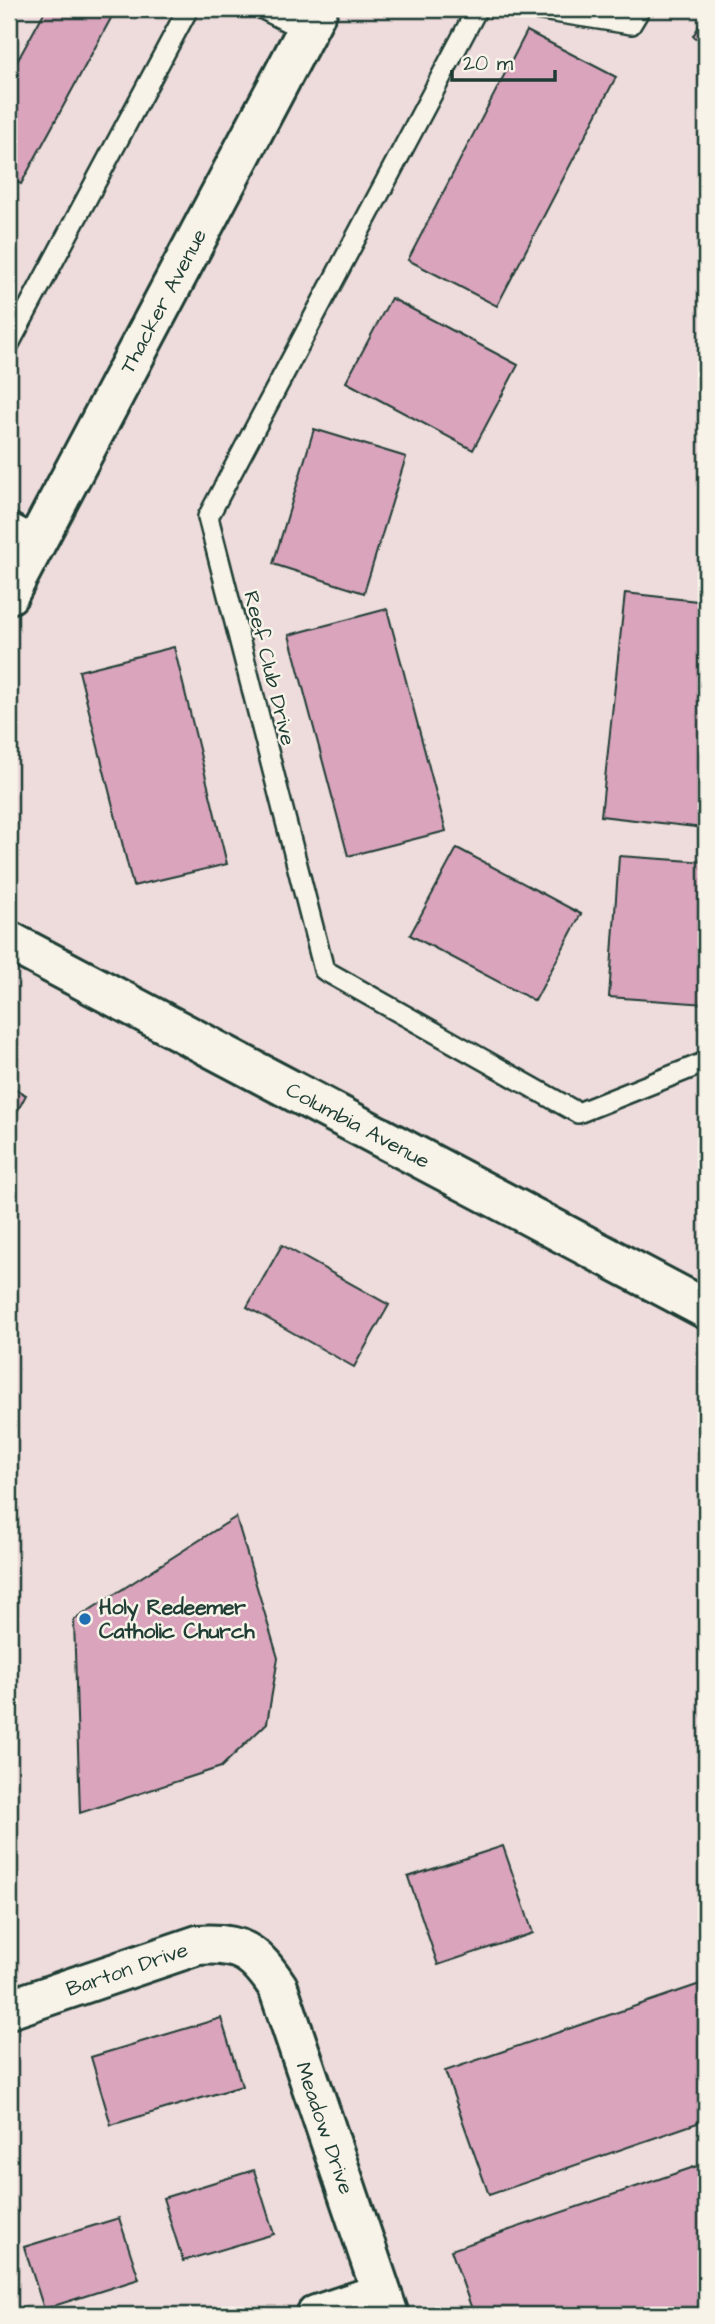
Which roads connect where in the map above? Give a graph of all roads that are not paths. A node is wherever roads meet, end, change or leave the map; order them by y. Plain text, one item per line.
1 (188, 9) edge
2 (263, 9) edge
3 (477, 9) edge
4 (535, 9) edge
5 (640, 9) edge
6 (312, 20) edge
7 (9, 344) edge
8 (23, 530) edge
9 (9, 593) edge
10 (9, 941) edge
11 (706, 1062) edge
12 (706, 1309) edge
13 (246, 1951) joint
14 (9, 2009) edge
15 (385, 2304) edge
16 (316, 2315) edge

1 - 7 lane
2 - 6 lane
3 - 11 lane, Reef Club Drive
4 - 5 lane
6 - 8 street, Thacker Avenue
8 - 9 street, Thacker Avenue
10 - 12 street, Columbia Avenue
13 - 14 street, Barton Drive
13 - 15 street, Meadow Drive
15 - 16 street

